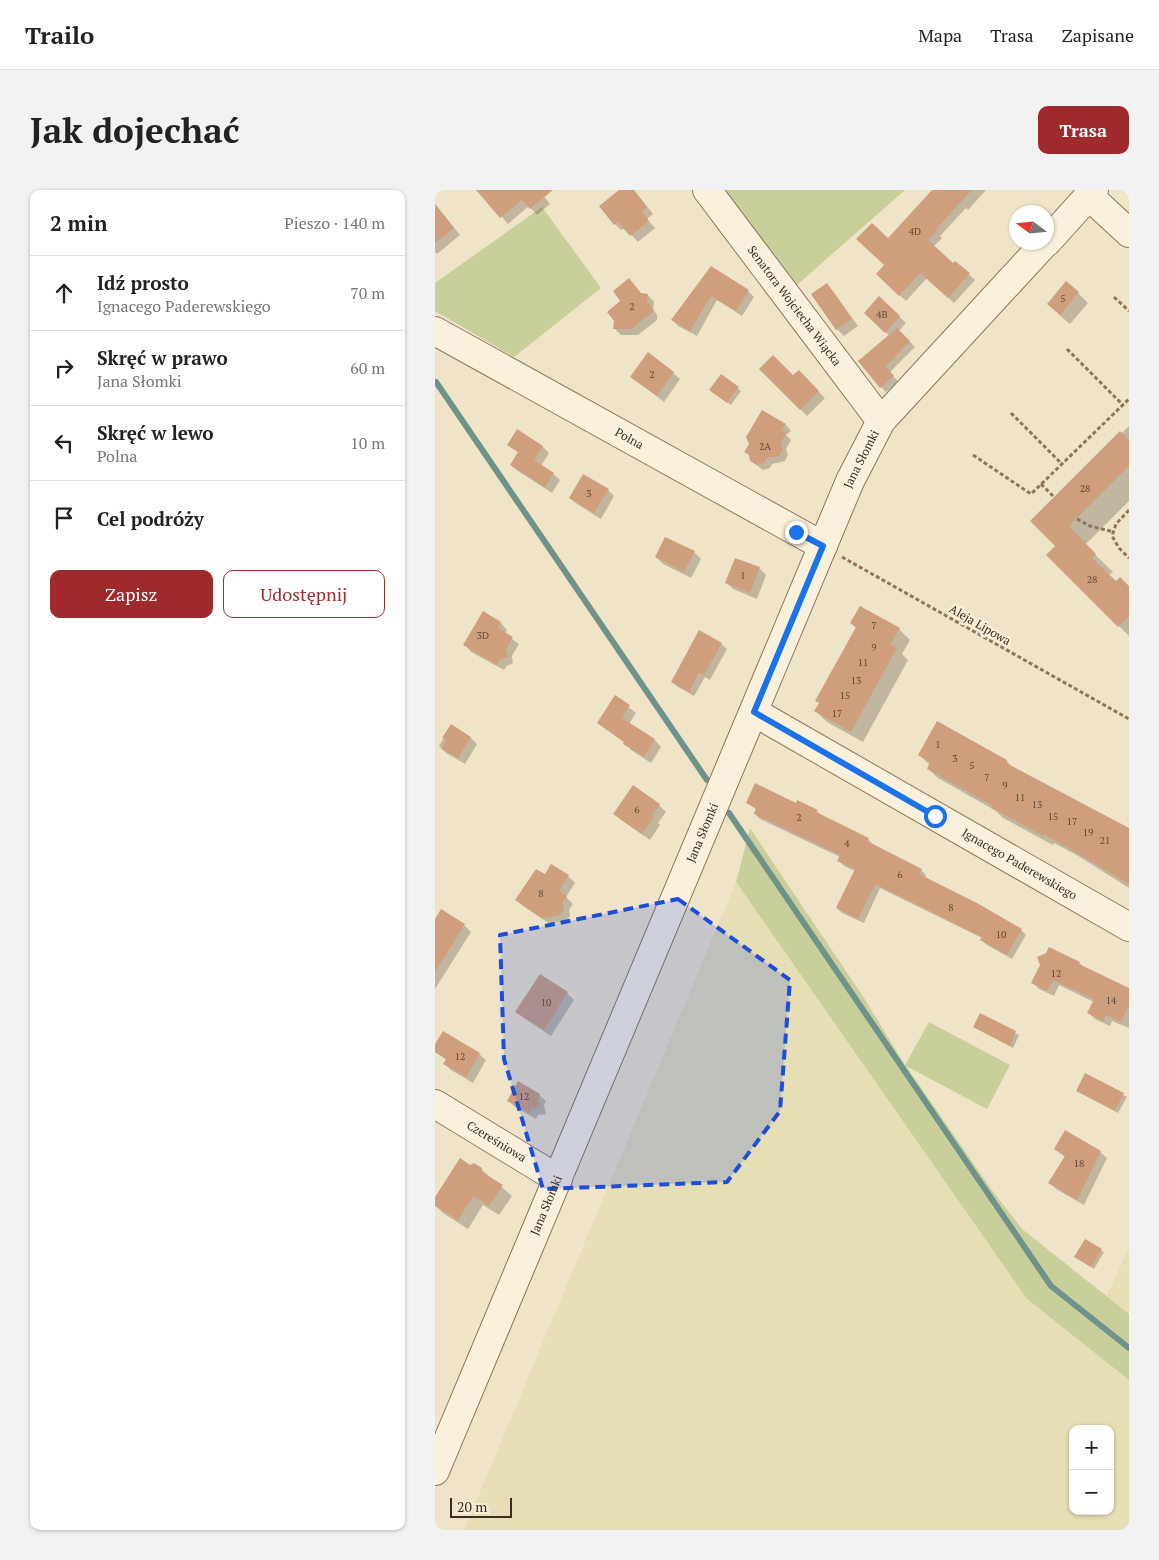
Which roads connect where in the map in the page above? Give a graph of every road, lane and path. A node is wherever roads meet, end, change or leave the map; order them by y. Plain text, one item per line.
1 (707, 190) edge
2 (1092, 193) edge
3 (1054, 233) edge
4 (1129, 233) edge
5 (1039, 250) edge
6 (1114, 297) dead end
7 (1129, 311) edge
8 (438, 339) edge
9 (1067, 349) dead end
10 (1129, 399) edge
11 (1123, 405) junction
12 (1011, 413) dead end
13 (881, 421) junction
14 (973, 455) dead end
15 (1062, 464) junction
16 (1041, 484) junction
17 (1054, 497) dead end
18 (1129, 510) edge
19 (1077, 518) dead end
20 (1114, 532) junction
21 (823, 546) junction
22 (1129, 558) edge
23 (754, 712) junction
24 (1129, 719) edge
25 (1129, 927) edge
26 (435, 1104) edge
27 (558, 1179) junction
28 (435, 1471) edge

1 - 13 street, Senatora Wojciecha Wiącka
2 - 3 street, Jana Słomki
2 - 4 street
5 - 13 street, Jana Słomki
6 - 7 path
8 - 21 street, Polna
9 - 11 path
10 - 11 path
11 - 15 path
12 - 15 path
13 - 21 street, Jana Słomki
14 - 16 path
15 - 16 path
16 - 17 path
18 - 20 path
19 - 20 path
20 - 22 path
21 - 23 street, Jana Słomki
21 - 24 path, Aleja Lipowa
23 - 25 street, Ignacego Paderewskiego
23 - 27 street, Jana Słomki
26 - 27 street, Czereśniowa
27 - 28 street, Jana Słomki

